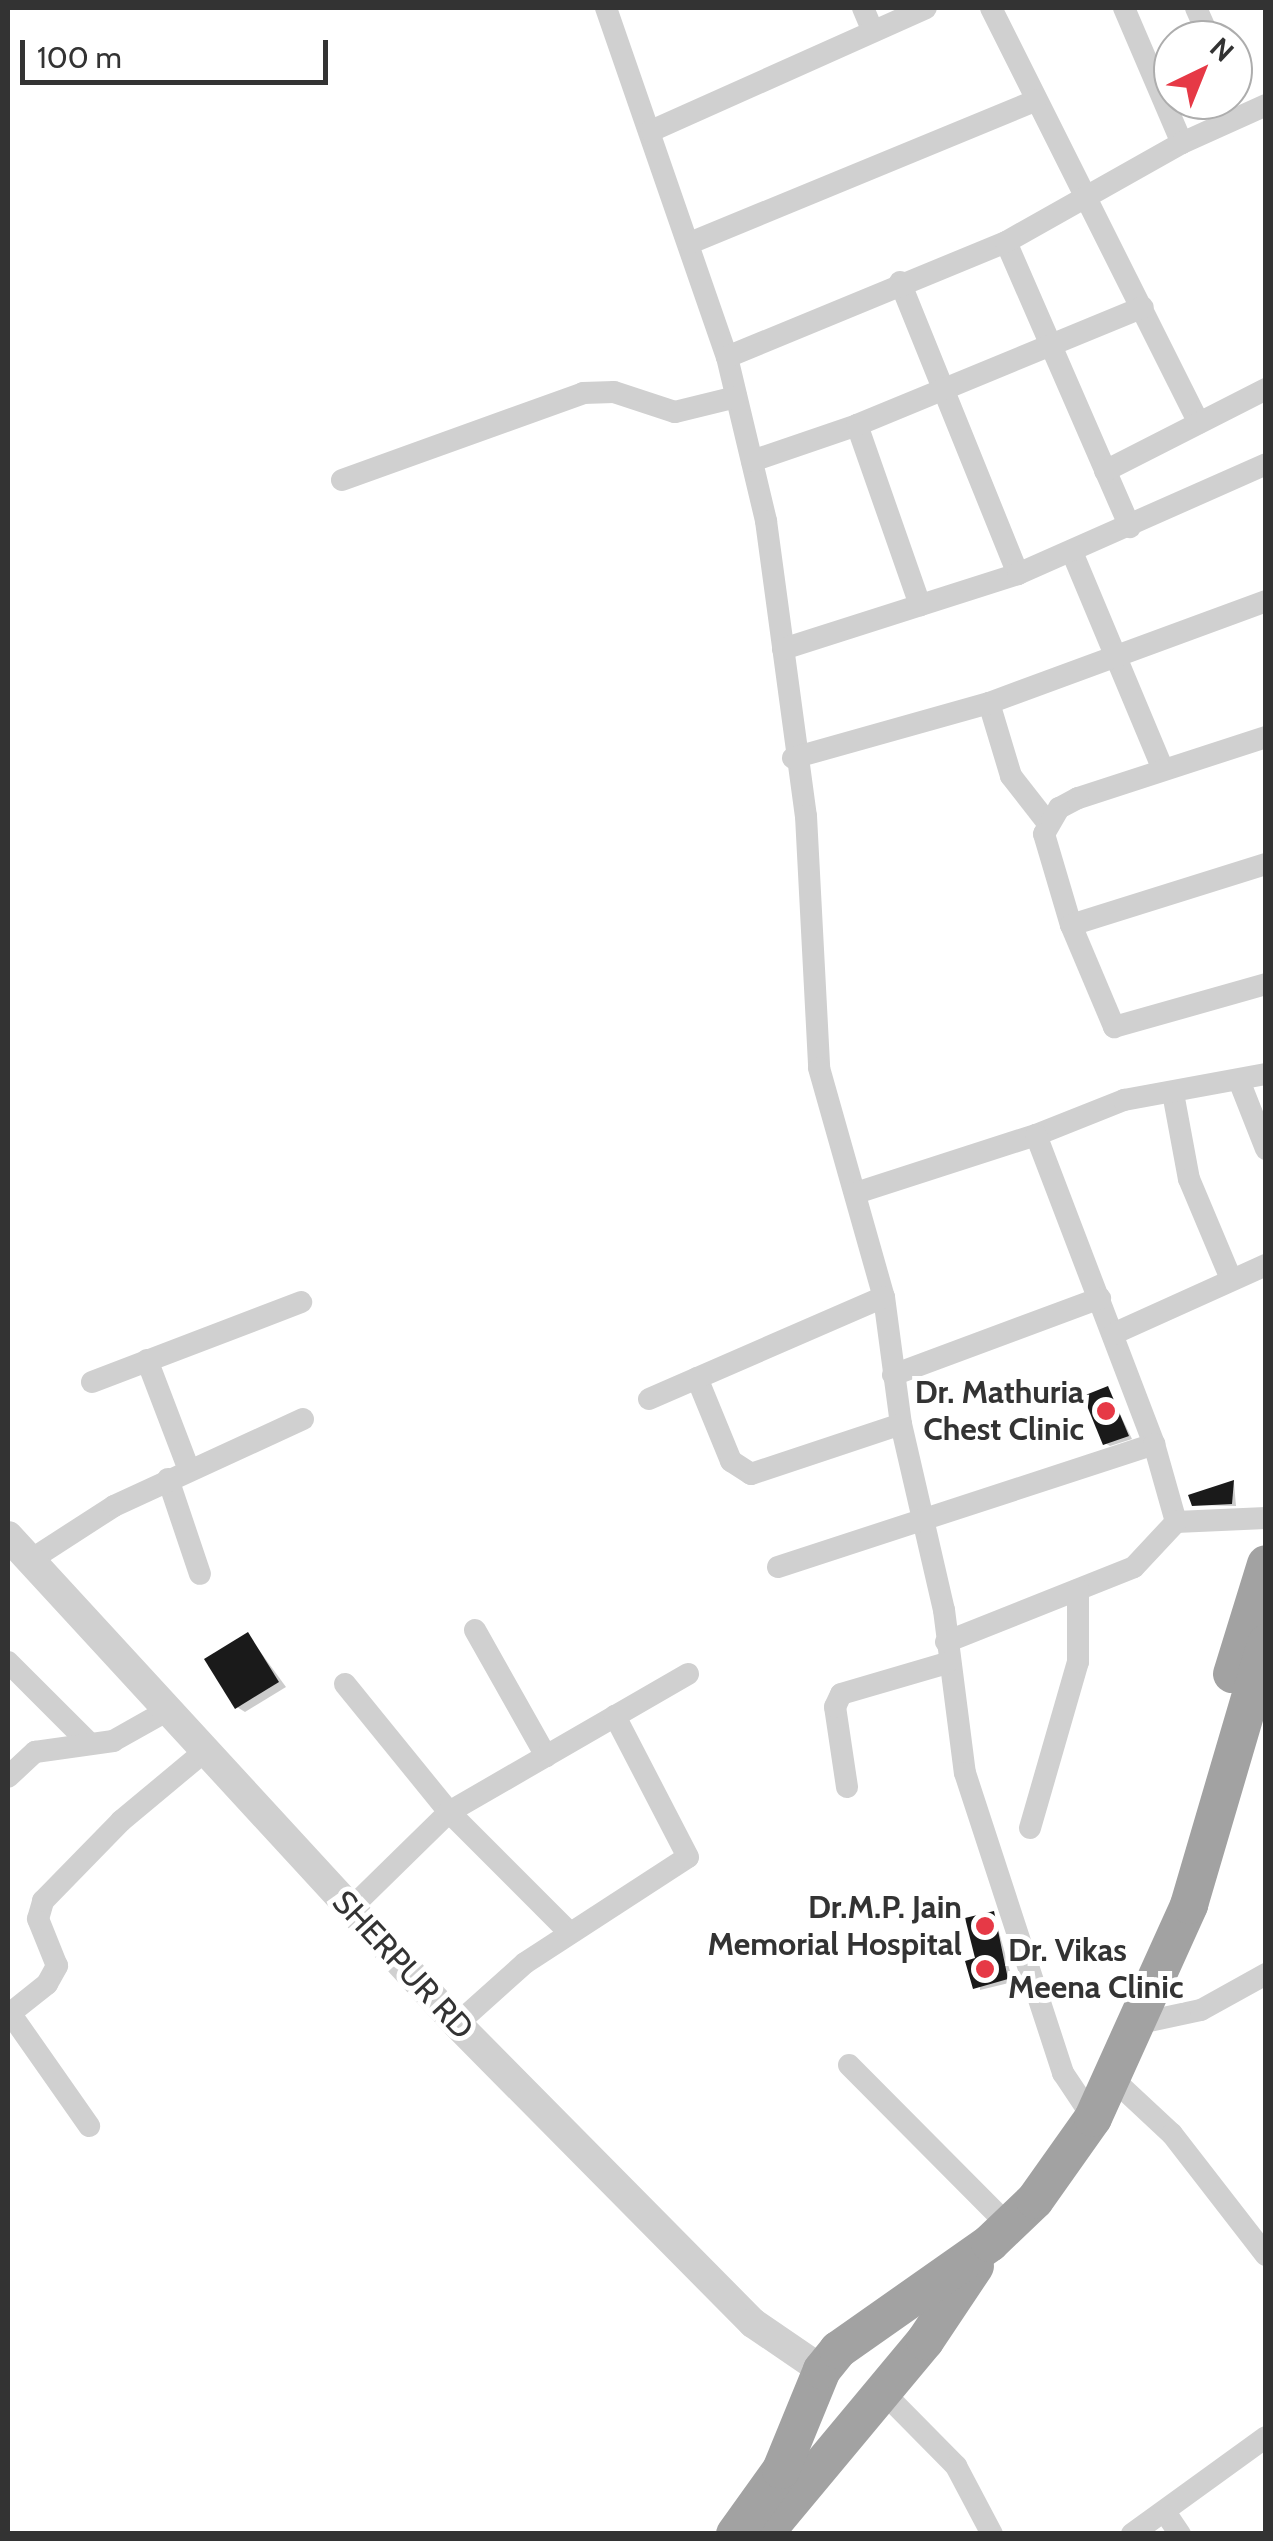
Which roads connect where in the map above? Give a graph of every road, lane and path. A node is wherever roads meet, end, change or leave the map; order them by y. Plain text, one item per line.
1 (606, 8) edge
2 (862, 8) edge
3 (926, 8) edge
4 (992, 8) edge
5 (1124, 8) edge
6 (874, 31) junction
7 (1153, 58) edge
8 (1035, 101) junction
9 (1266, 105) edge
10 (1176, 120) edge
11 (651, 131) junction
12 (1182, 142) junction
13 (1089, 198) junction
14 (1006, 242) junction
15 (690, 243) junction
16 (900, 282) junction
17 (1143, 307) junction
18 (1051, 348) junction
19 (726, 357) junction
20 (1266, 389) edge
21 (944, 391) junction
22 (736, 398) junction
23 (1200, 423) junction
24 (858, 425) junction
25 (752, 461) junction
26 (1266, 464) edge
27 (1105, 471) junction
28 (342, 480) dead end
29 (1130, 527) junction
30 (1072, 552) junction
31 (1018, 574) junction
32 (1266, 601) edge
33 (920, 605) junction
34 (783, 648) junction
35 (1116, 658) junction
36 (990, 703) junction
37 (1266, 737) edge
38 (794, 758) junction
39 (1163, 770) junction
40 (1047, 822) junction
41 (1266, 864) edge
42 (1071, 924) junction
43 (1266, 984) edge
44 (1266, 1074) edge
45 (1240, 1082) junction
46 (1173, 1093) junction
47 (1036, 1135) junction
48 (1266, 1149) edge
49 (856, 1193) junction
50 (1266, 1265) edge
51 (1231, 1279) junction
52 (884, 1297) junction
53 (1100, 1298) junction
54 (301, 1302) dead end
55 (1113, 1334) junction
56 (147, 1360) junction
57 (894, 1375) junction
58 (697, 1378) junction
59 (92, 1382) dead end
60 (649, 1399) dead end
61 (304, 1419) dead end
62 (901, 1424) junction
63 (1154, 1444) junction
64 (178, 1474) junction
65 (1266, 1518) edge
66 (1176, 1522) junction
67 (921, 1525) junction
68 (8, 1536) edge
69 (29, 1561) junction
70 (1266, 1564) edge
71 (778, 1567) dead end
72 (200, 1574) dead end
73 (1078, 1590) junction
74 (476, 1630) dead end
75 (1266, 1643) edge
76 (946, 1652) junction
77 (8, 1662) edge
78 (688, 1674) dead end
79 (345, 1684) dead end
80 (168, 1710) junction
81 (615, 1716) junction
82 (88, 1742) junction
83 (206, 1751) junction
84 (546, 1756) junction
85 (8, 1777) edge
86 (847, 1787) dead end
87 (449, 1812) junction
88 (1030, 1828) dead end
89 (350, 1909) junction
90 (570, 1932) junction
91 (1170, 1938) junction
92 (1266, 1974) edge
93 (9, 2014) edge
94 (1140, 2023) junction
95 (457, 2024) junction
96 (849, 2065) dead end
97 (1114, 2080) junction
98 (1093, 2118) junction
99 (89, 2126) dead end
100 (999, 2234) junction
101 (1266, 2255) edge
102 (822, 2370) junction
103 (884, 2393) junction
104 (1266, 2437) edge
105 (1166, 2512) junction
106 (736, 2534) edge
107 (764, 2534) edge
108 (992, 2534) edge
109 (1132, 2534) edge
110 (1180, 2534) edge

1 - 11 street
2 - 6 street
3 - 6 street
4 - 8 street
5 - 7 street
6 - 11 street
8 - 13 street
8 - 15 street
9 - 12 street
10 - 12 street
11 - 15 street
12 - 13 street
13 - 14 street
13 - 17 street
14 - 16 street
14 - 18 street
15 - 19 street
16 - 19 street
16 - 21 street
17 - 18 street
17 - 23 street
18 - 21 street
18 - 27 street
19 - 22 street
20 - 23 street
21 - 24 street
21 - 31 street
22 - 25 street
22 - 28 street
23 - 27 street
24 - 25 street
24 - 33 street
25 - 34 street
26 - 29 street
27 - 29 street
29 - 30 street
30 - 31 street
30 - 35 street
31 - 33 street
32 - 35 street
33 - 34 street
34 - 38 street
35 - 36 street
35 - 39 street
36 - 38 street
36 - 40 street
37 - 39 street
38 - 49 street
39 - 40 street
40 - 42 street
41 - 42 street
42 - 43 street
44 - 45 street
45 - 46 street
45 - 48 street
46 - 47 street
46 - 51 street
47 - 49 street
47 - 53 street
49 - 52 street
50 - 51 street
51 - 55 street
52 - 57 street
52 - 58 street
53 - 55 street
53 - 57 street
54 - 56 street
55 - 63 street
56 - 59 street
56 - 64 street
57 - 62 street
58 - 60 street
58 - 62 street
61 - 64 street
62 - 67 street
63 - 66 street
63 - 67 street
64 - 69 street
64 - 72 street
65 - 66 street
66 - 73 street
67 - 71 street
67 - 76 street
68 - 69 street, SHERPUR RD
69 - 80 street, SHERPUR RD
70 - 91 highway
73 - 76 street
73 - 88 street
74 - 84 street
75 - 91 highway
76 - 86 street
76 - 98 street
77 - 82 street
78 - 81 street
79 - 87 street
80 - 82 street
80 - 83 street, SHERPUR RD
81 - 84 street
81 - 90 street
82 - 85 street
83 - 89 street, SHERPUR RD
83 - 93 street
84 - 87 street
87 - 89 street
87 - 90 street
89 - 95 street, SHERPUR RD
90 - 95 street
91 - 94 highway
92 - 94 street
93 - 99 street
94 - 97 highway
95 - 102 street, SHERPUR RD
96 - 100 street
97 - 98 highway
97 - 101 street
98 - 100 highway
100 - 102 highway
100 - 103 highway
102 - 106 highway
103 - 107 highway
103 - 108 street
104 - 105 street
105 - 109 street
105 - 110 street

